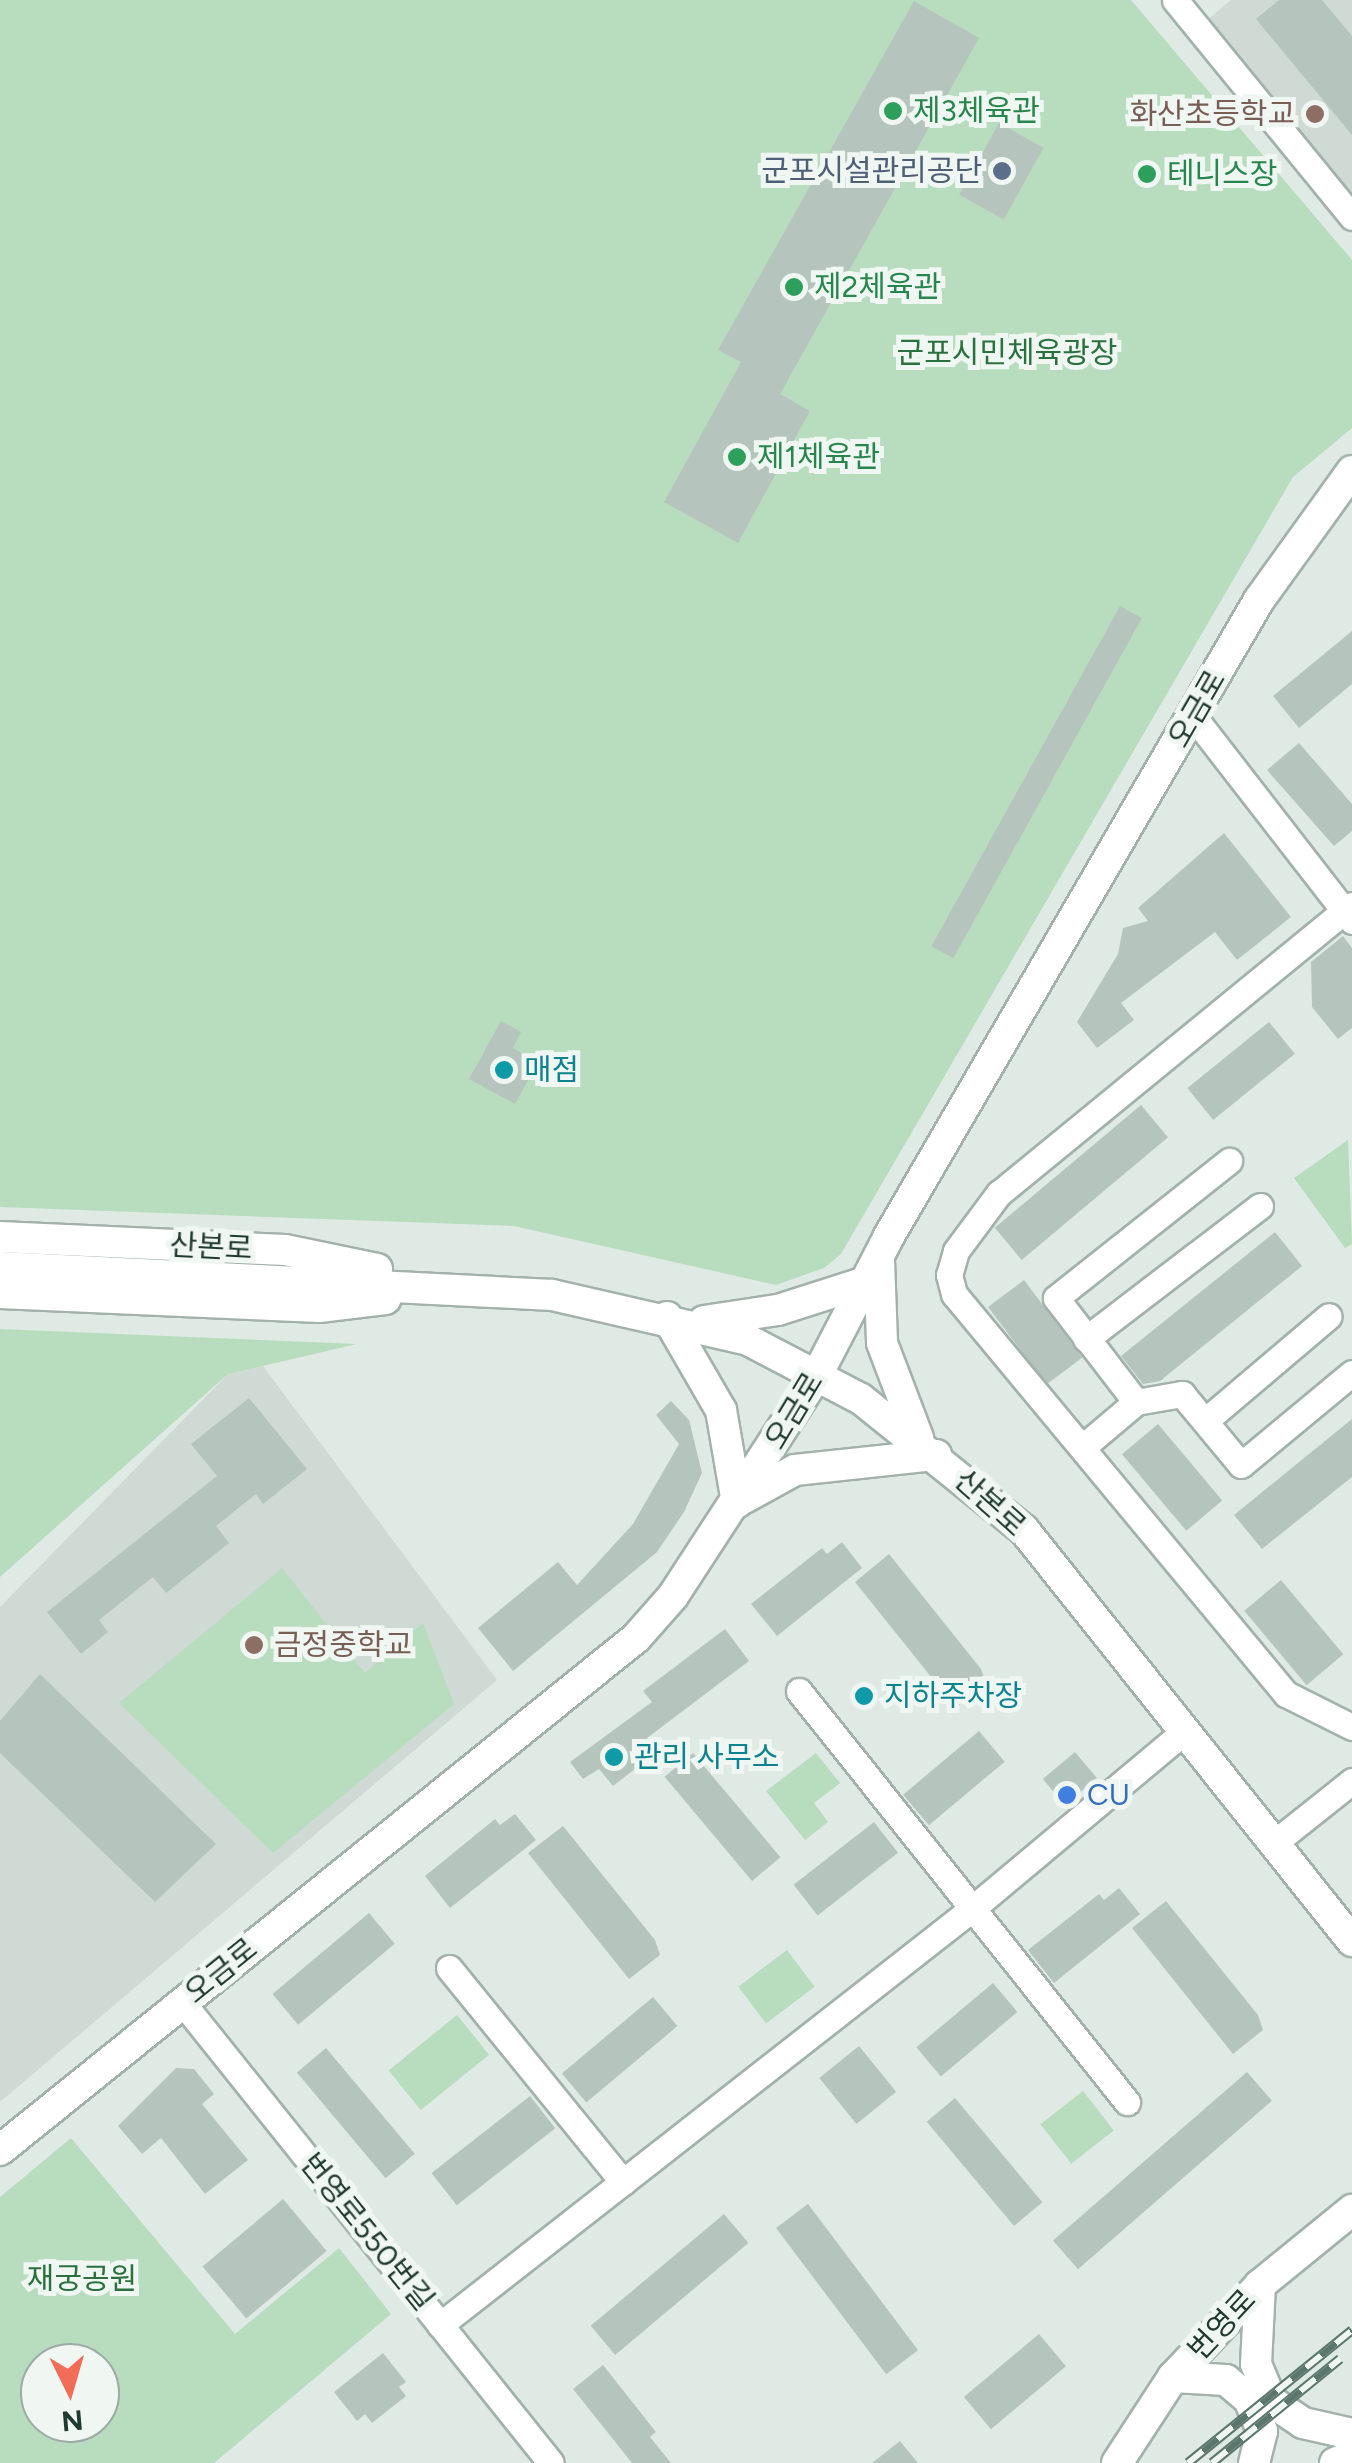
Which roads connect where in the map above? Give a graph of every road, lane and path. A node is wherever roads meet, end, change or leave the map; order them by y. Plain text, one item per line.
1 (1176, 0) edge
2 (1352, 217) edge
3 (1352, 471) edge
4 (1194, 716) junction
5 (1349, 912) edge
6 (1228, 1162) dead end
7 (1260, 1206) dead end
8 (0, 1237) edge
9 (0, 1267) edge
10 (872, 1269) junction
11 (478, 1288) junction
12 (0, 1293) edge
13 (1330, 1316) dead end
14 (678, 1320) junction
15 (1086, 1339) junction
16 (1352, 1373) edge
17 (816, 1375) junction
18 (1136, 1402) junction
19 (1204, 1421) junction
20 (1084, 1446) junction
21 (927, 1448) junction
22 (737, 1503) junction
23 (799, 1691) dead end
24 (1352, 1727) edge
25 (1182, 1733) junction
26 (1352, 1781) edge
27 (1274, 1843) junction
28 (973, 1908) junction
29 (1352, 1941) edge
30 (450, 1968) dead end
31 (182, 2002) junction
32 (1127, 2102) dead end
33 (0, 2150) edge
34 (623, 2182) junction
35 (1352, 2210) edge
36 (1260, 2284) junction
37 (440, 2324) junction
38 (1173, 2377) junction
39 (1352, 2434) edge
40 (1352, 2456) edge
41 (551, 2463) edge
42 (1118, 2463) edge
43 (1254, 2463) edge
44 (1335, 2463) edge

1 - 2 street
3 - 4 street, 오금로
4 - 5 street
4 - 10 street, 오금로
5 - 20 street
6 - 15 street
7 - 15 street
8 - 11 street, 산본로
9 - 11 street, 산본로
10 - 14 street
10 - 17 street, 오금로
10 - 21 street
11 - 12 street, 산본로
11 - 14 street, 산본로
13 - 19 street
14 - 17 street, 산본로
14 - 22 street
15 - 18 street
16 - 19 street
17 - 21 street, 산본로
17 - 22 street, 오금로
18 - 19 street
18 - 20 street
20 - 24 street
21 - 22 street
21 - 25 street, 산본로
22 - 31 street, 오금로
23 - 28 street
25 - 27 street, 산본로
25 - 28 street
26 - 27 street
27 - 29 street, 산본로
28 - 32 street
28 - 34 street
30 - 34 street
31 - 33 street, 오금로
31 - 37 street, 번영로550번길
34 - 37 street
35 - 36 street, 번영로
36 - 38 street, 번영로
36 - 39 street
37 - 41 street, 번영로550번길
38 - 42 street, 번영로
38 - 43 street
40 - 44 street

